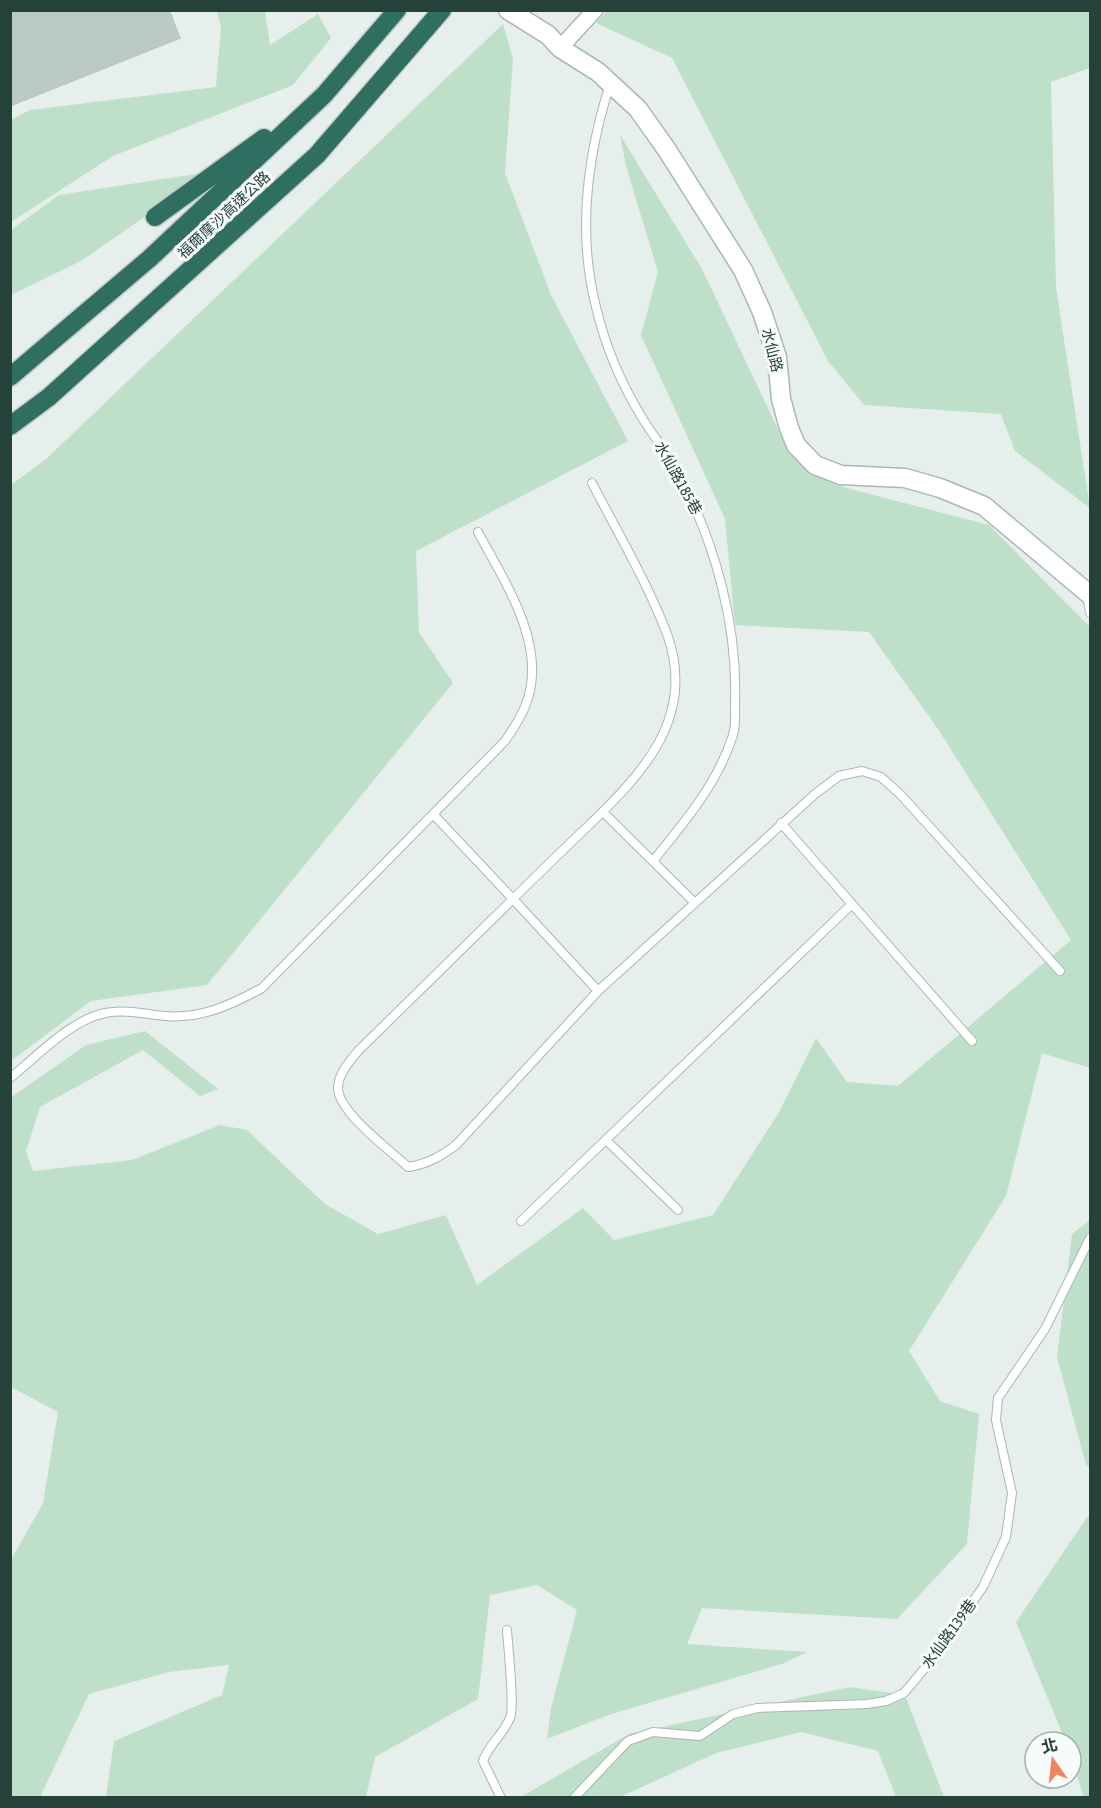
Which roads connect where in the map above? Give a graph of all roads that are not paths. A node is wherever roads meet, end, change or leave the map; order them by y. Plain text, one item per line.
1 (397, 10) edge
2 (442, 10) edge
3 (508, 10) edge
4 (595, 10) edge
5 (554, 41) junction
6 (610, 83) junction
7 (324, 95) junction
8 (155, 217) dead end
9 (10, 377) edge
10 (10, 426) edge
11 (592, 483) dead end
12 (478, 532) dead end
13 (1089, 594) edge
14 (1090, 613) edge
15 (603, 812) junction
16 (434, 815) junction
17 (781, 823) junction
18 (653, 861) junction
19 (513, 899) junction
20 (694, 902) junction
21 (851, 905) junction
22 (1060, 971) dead end
23 (598, 991) junction
24 (972, 1041) dead end
25 (10, 1078) edge
26 (606, 1140) junction
27 (678, 1210) dead end
28 (521, 1221) dead end
29 (1090, 1238) edge
30 (507, 1630) dead end
31 (501, 1797) edge
32 (574, 1797) edge

1 - 7 highway, 福爾摩沙高速公路
2 - 10 highway, 福爾摩沙高速公路
3 - 5 street, 水仙路
4 - 5 street
5 - 6 street, 水仙路
6 - 13 street, 水仙路
6 - 18 lane, 水仙路185巷
7 - 8 highway
7 - 9 highway, 福爾摩沙高速公路
11 - 15 lane
12 - 16 lane
13 - 14 lane
15 - 18 lane
15 - 19 lane
16 - 19 lane
16 - 25 lane
17 - 20 lane
17 - 21 lane
17 - 22 lane
18 - 20 lane
19 - 23 lane
19 - 23 lane
20 - 23 lane
21 - 24 lane
21 - 26 lane
26 - 27 lane
26 - 28 lane
29 - 32 lane, 水仙路139巷
30 - 31 lane

